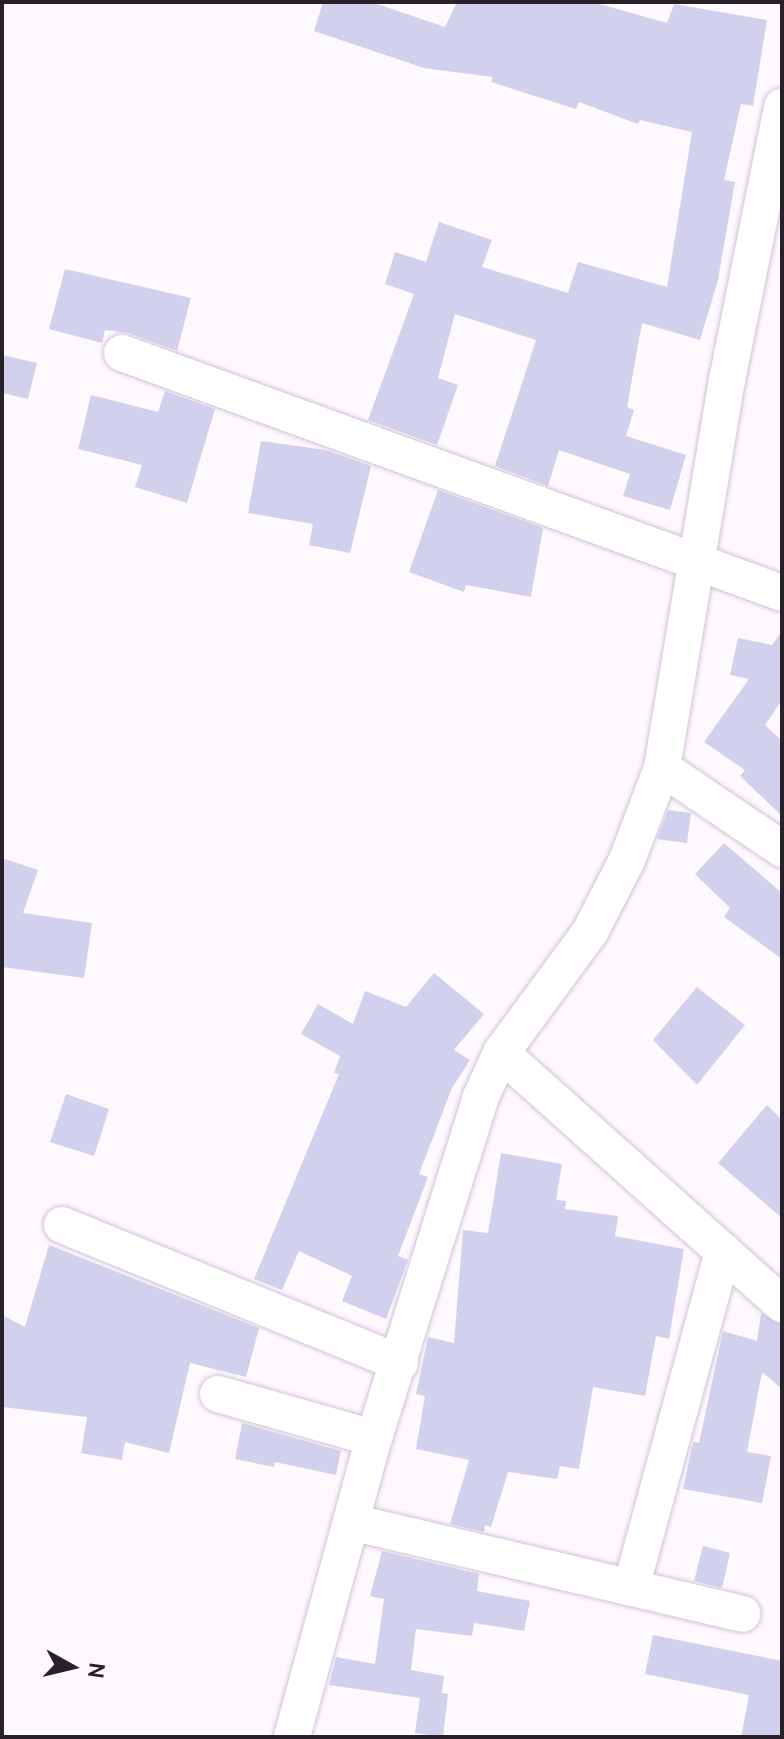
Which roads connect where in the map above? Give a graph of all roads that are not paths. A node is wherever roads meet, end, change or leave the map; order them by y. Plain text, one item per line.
1 (782, 106) edge
2 (122, 353) dead end
3 (697, 565) junction
4 (782, 593) edge
5 (662, 768) junction
6 (782, 849) edge
7 (501, 1053) junction
8 (62, 1225) dead end
9 (723, 1251) junction
10 (782, 1304) edge
11 (400, 1363) junction
12 (218, 1394) dead end
13 (374, 1438) junction
14 (351, 1522) junction
15 (631, 1588) junction
16 (742, 1614) dead end
17 (292, 1737) edge

1 - 3 street
2 - 3 street
3 - 4 street
3 - 5 street
5 - 6 street
5 - 7 street
7 - 9 street
7 - 11 street
8 - 11 street
9 - 10 street
9 - 15 street
11 - 13 street
12 - 13 street
13 - 14 street
14 - 15 street
14 - 17 street
15 - 16 street

